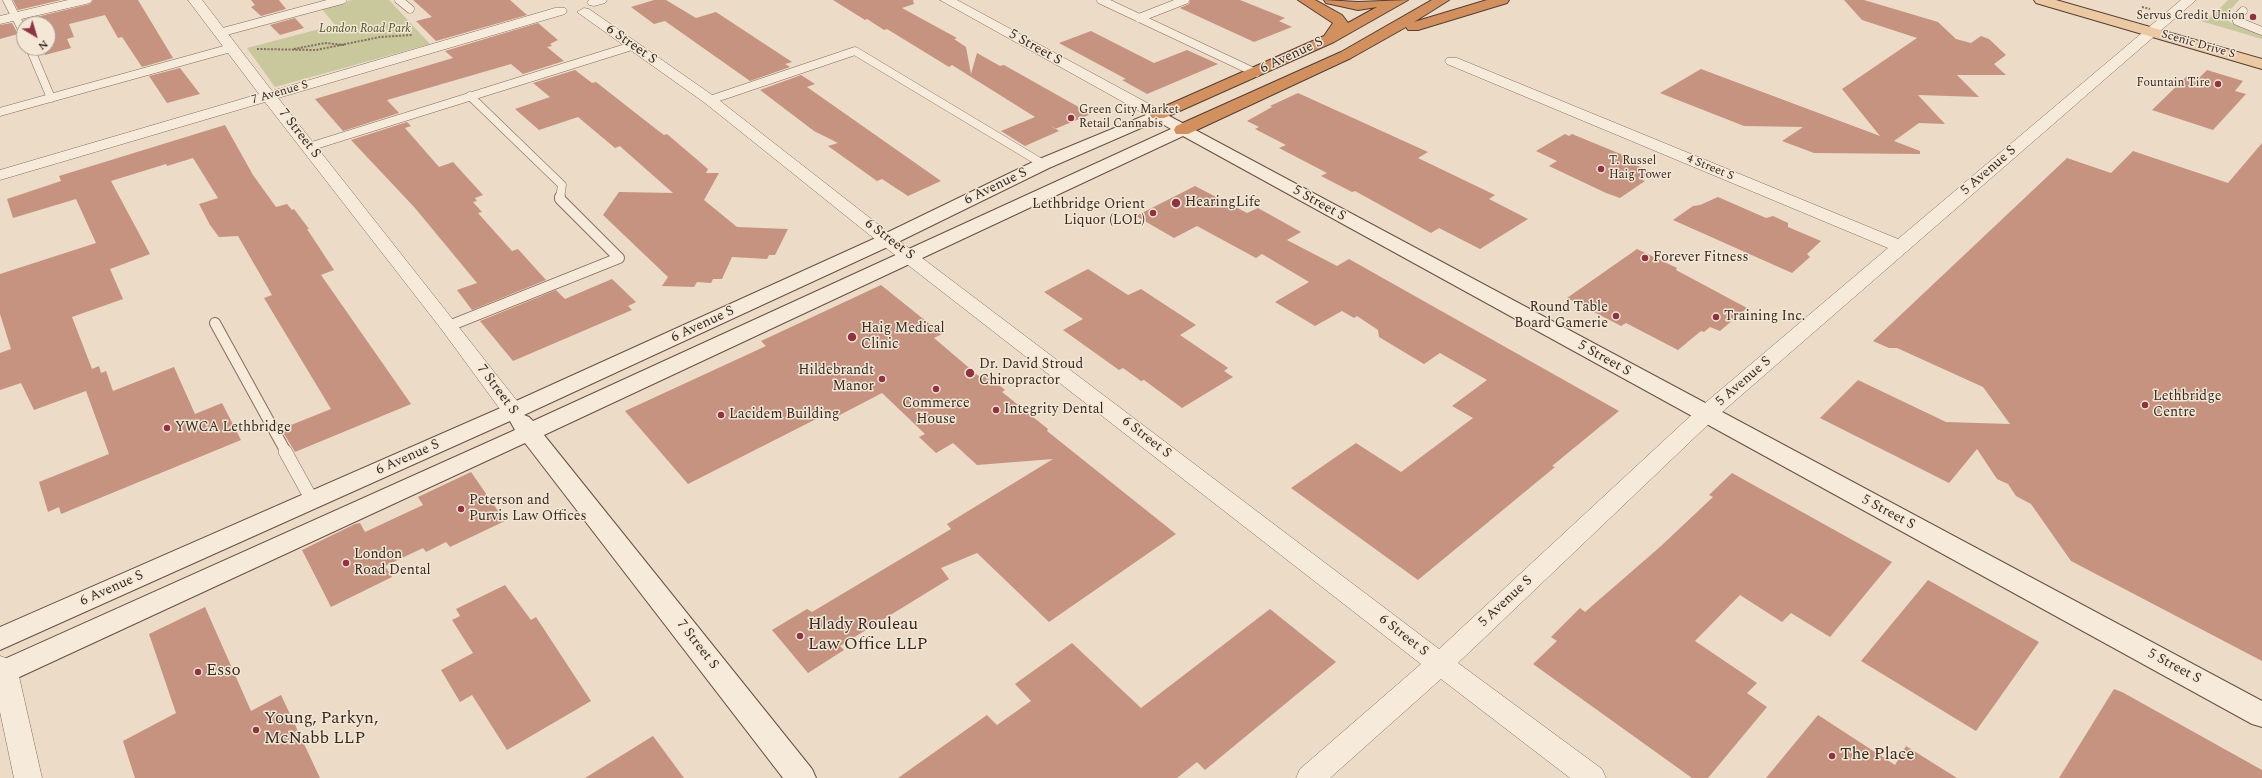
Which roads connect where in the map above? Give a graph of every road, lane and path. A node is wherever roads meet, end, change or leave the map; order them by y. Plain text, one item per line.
1 (7, 0) edge
2 (84, 0) edge
3 (195, 0) edge
4 (342, 0) edge
5 (399, 0) edge
6 (947, 0) edge
7 (1101, 0) edge
8 (1185, 0) edge
9 (1305, 0) edge
10 (1331, 0) edge
11 (1392, 0) edge
12 (1401, 0) edge
13 (1442, 0) edge
14 (1502, 0) edge
15 (2041, 0) edge
16 (2083, 0) edge
17 (2189, 0) edge
18 (583, 4) edge
19 (410, 9) dead end
20 (2243, 11) dead end
21 (16, 16) edge
22 (17, 16) joint
23 (1139, 18) junction
24 (0, 20) edge
25 (2158, 27) junction
26 (2262, 31) edge
27 (219, 33) junction
28 (1379, 37) junction
29 (1329, 39) junction
30 (345, 45) junction
31 (444, 45) junction
32 (632, 46) junction
33 (294, 50) junction
34 (2262, 50) edge
35 (232, 51) junction
36 (34, 56) edge
37 (1452, 60) dead end
38 (2262, 64) edge
39 (1256, 73) junction
40 (269, 96) junction
41 (470, 96) junction
42 (52, 98) junction
43 (710, 100) junction
44 (0, 112) edge
45 (1158, 115) junction
46 (1182, 130) junction
47 (309, 147) junction
48 (1042, 164) junction
49 (0, 175) edge
50 (887, 240) junction
51 (1901, 247) junction
52 (909, 255) junction
53 (215, 323) dead end
54 (449, 326) junction
55 (513, 412) junction
56 (1706, 414) junction
57 (530, 432) junction
58 (312, 500) junction
59 (0, 639) edge
60 (1440, 664) junction
61 (2, 671) edge
62 (2262, 715) edge
63 (28, 778) edge
64 (801, 778) edge
65 (1310, 778) edge
66 (1592, 778) edge

1 - 22 lane
2 - 22 street
3 - 27 street, 7 Street S
4 - 27 lane
5 - 19 lane
6 - 45 street, 5 Street S
7 - 23 lane
8 - 23 lane
9 - 29 highway
10 - 11 highway
12 - 29 highway, 6 Avenue S
13 - 28 highway
14 - 28 highway
15 - 25 main road, Scenic Drive S
16 - 25 main road, Scenic Drive S
17 - 25 street, 5 Avenue S
18 - 31 street, 7 Avenue S
18 - 32 street, 6 Street S
20 - 26 lane
21 - 24 street
23 - 39 lane
25 - 34 main road, Scenic Drive S
25 - 38 main road, Scenic Drive S
25 - 51 street, 5 Avenue S
27 - 35 street, 7 Street S
28 - 46 highway, 6 Avenue S
29 - 39 highway, 6 Avenue S
30 - 31 path
30 - 33 path
30 - 33 path
31 - 40 street, 7 Avenue S
32 - 41 lane
32 - 43 street, 6 Street S
33 - 35 path
35 - 40 street, 7 Street S
35 - 42 lane
36 - 42 lane
37 - 51 street, 4 Street S
39 - 45 highway, 6 Avenue S
40 - 47 street, 7 Street S
40 - 49 street, 7 Avenue S
41 - 47 lane
41 - 54 lane
42 - 44 lane
43 - 48 lane
43 - 50 street, 6 Street S
45 - 46 main road, 5 Street S
45 - 48 main road, 6 Avenue S
46 - 52 main road, 6 Avenue S
46 - 56 main road, 5 Street S
47 - 54 street, 7 Street S
48 - 50 main road, 6 Avenue S
50 - 52 street, 6 Street S
50 - 55 main road, 6 Avenue S
51 - 56 street, 5 Avenue S
52 - 57 main road, 6 Avenue S
52 - 60 street, 6 Street S
53 - 58 lane
54 - 55 street, 7 Street S
55 - 57 main road, 7 Street S
55 - 58 main road, 6 Avenue S
56 - 60 street, 5 Avenue S
56 - 62 main road, 5 Street S
57 - 61 main road, 6 Avenue S
57 - 64 main road, 7 Street S
58 - 59 main road, 6 Avenue S
60 - 65 street, 5 Avenue S
60 - 66 street, 6 Street S
61 - 63 street

